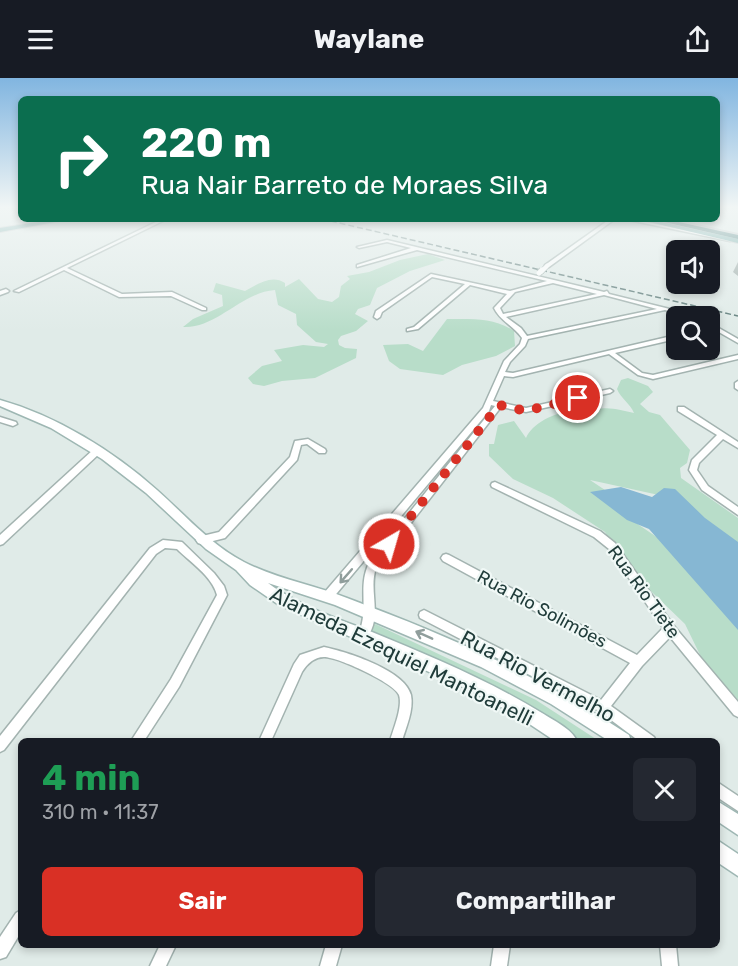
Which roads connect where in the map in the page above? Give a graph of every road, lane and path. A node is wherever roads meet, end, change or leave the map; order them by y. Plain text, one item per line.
1 (104, 248) edge
2 (417, 248) edge
3 (420, 248) edge
4 (573, 248) edge
5 (359, 266) dead end
6 (63, 268) junction
7 (515, 271) junction
8 (555, 281) junction
9 (470, 283) junction
10 (17, 291) dead end
11 (510, 293) junction
12 (607, 293) junction
13 (204, 309) dead end
14 (666, 309) joint
15 (501, 316) junction
16 (377, 317) dead end
17 (409, 330) dead end
18 (720, 332) edge
19 (525, 338) junction
20 (666, 339) edge
21 (738, 341) edge
22 (610, 352) junction
23 (738, 357) edge
24 (504, 374) junction
25 (738, 383) edge
26 (738, 388) edge
27 (610, 391) dead end
28 (0, 403) edge
29 (495, 404) junction
30 (681, 409) dead end
31 (0, 419) edge
32 (14, 424) dead end
33 (722, 435) junction
34 (738, 445) edge
35 (97, 451) junction
36 (322, 451) dead end
37 (495, 485) dead end
38 (738, 512) edge
39 (201, 540) junction
40 (0, 542) edge
41 (446, 558) dead end
42 (239, 566) junction
43 (300, 589) junction
44 (328, 596) junction
45 (289, 604) junction
46 (369, 612) junction
47 (424, 615) dead end
48 (670, 629) junction
49 (363, 635) junction
50 (638, 662) junction
51 (603, 707) junction
52 (738, 711) edge
53 (139, 738) edge
54 (266, 738) edge
55 (397, 738) edge
56 (565, 738) edge
57 (620, 738) edge
58 (646, 738) edge
59 (0, 746) edge
60 (720, 791) edge
61 (738, 804) edge
62 (720, 812) edge
63 (738, 826) edge
64 (720, 852) edge
65 (738, 866) edge
66 (18, 923) edge
67 (167, 948) edge
68 (333, 948) edge
69 (502, 948) edge
70 (668, 948) edge
71 (0, 951) edge
72 (158, 966) edge
73 (328, 966) edge
74 (499, 966) edge
75 (670, 966) edge

1 - 6 street
2 - 5 street
3 - 7 street
4 - 7 street, bridge
6 - 10 street
6 - 13 street
7 - 8 street
8 - 11 street
8 - 12 street
9 - 11 street
9 - 16 street
9 - 17 street
11 - 15 street
12 - 14 street
12 - 15 street
14 - 19 street
15 - 19 street
18 - 21 street
19 - 24 street
20 - 22 street
22 - 23 street
22 - 24 street
24 - 29 street
25 - 26 street
27 - 29 street
28 - 35 main road, Alameda Ezequiel Mantoanelli
29 -> 44 street
29 - 46 street
30 - 33 street
31 - 32 street
33 - 34 street
33 - 38 street
35 - 39 main road, Alameda Ezequiel Mantoanelli
35 - 40 street
36 - 39 street
37 - 48 street, Rua Rio Tiete
39 - 42 main road, Alameda Ezequiel Mantoanelli
41 - 50 street, Rua Rio Solimões
42 - 43 main road, Alameda Ezequiel Mantoanelli
42 - 45 main road, Alameda Ezequiel Mantoanelli
43 - 44 main road, Alameda Ezequiel Mantoanelli
43 - 45 main road
44 - 46 main road, Alameda Ezequiel Mantoanelli
45 - 49 main road, Alameda Ezequiel Mantoanelli
46 - 49 street
57 -> 46 main road, Alameda Ezequiel Mantoanelli
47 - 51 street, Rua Rio Vermelho
48 - 50 street
48 - 52 street, Rua Rio Tiete
49 - 56 main road, Alameda Ezequiel Mantoanelli
50 - 51 street
51 - 58 street, Rua Rio Vermelho
53 - 59 street
54 - 55 street
60 - 61 street
62 - 63 main road
64 - 65 main road
66 - 71 street
67 - 72 street
68 - 73 street
69 - 74 street
70 - 75 street

